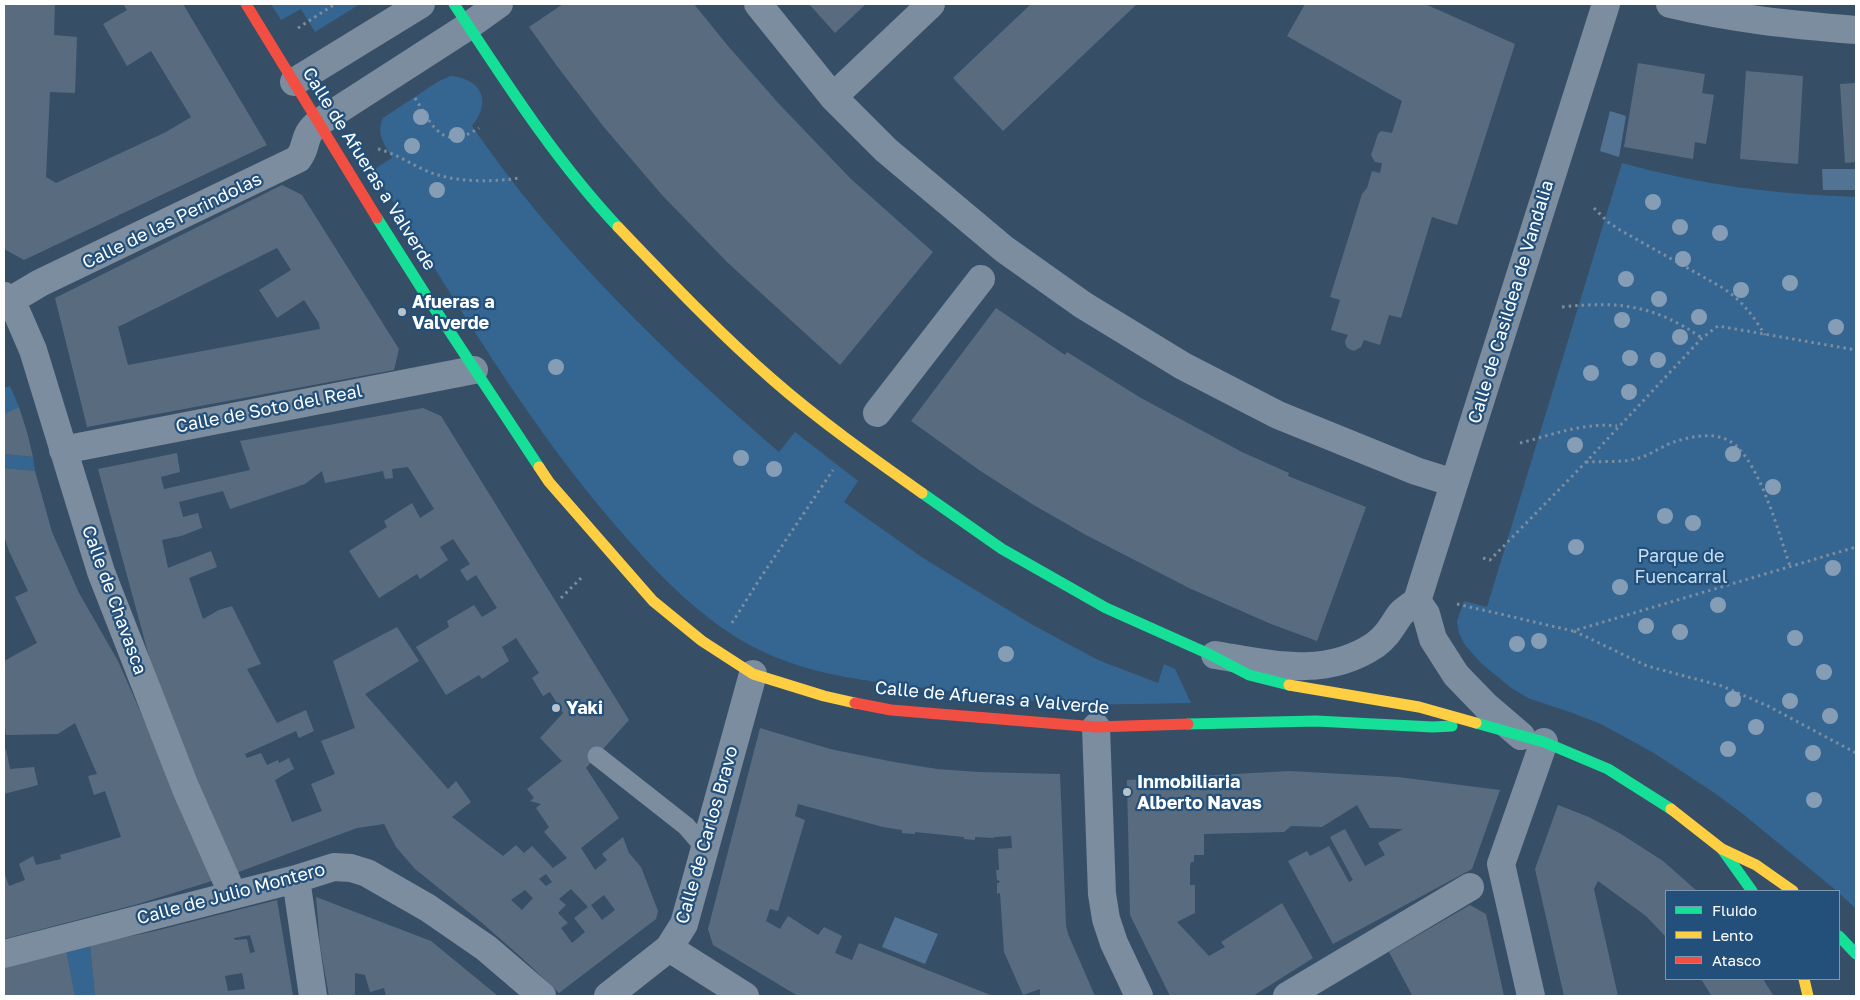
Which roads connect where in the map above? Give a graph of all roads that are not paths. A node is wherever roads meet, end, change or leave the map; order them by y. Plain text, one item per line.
1 (246, 4) edge
2 (421, 4) edge
3 (454, 4) edge
4 (499, 4) edge
5 (758, 4) edge
6 (931, 4) edge
7 (1606, 4) edge
8 (1670, 4) edge
9 (468, 27) junction
10 (1856, 30) edge
11 (294, 82) junction
12 (833, 97) junction
13 (318, 123) junction
14 (981, 279) dead end
15 (5, 304) edge
16 (474, 370) junction
17 (877, 414) dead end
18 (64, 450) junction
19 (1454, 483) junction
20 (1417, 601) junction
21 (1209, 654) junction
22 (752, 674) junction
23 (1480, 724) junction
24 (1096, 727) junction
25 (1533, 739) junction
26 (597, 756) dead end
27 (705, 848) junction
28 (1722, 849) junction
29 (296, 879) junction
30 (1470, 887) dead end
31 (1751, 890) edge
32 (1792, 890) edge
33 (233, 895) junction
34 (1840, 937) edge
35 (669, 948) junction
36 (4, 954) edge
37 (1856, 954) edge
38 (1804, 980) edge
39 (313, 996) edge
40 (542, 996) edge
41 (608, 996) edge
42 (745, 996) edge
43 (1139, 996) edge
44 (1287, 996) edge
45 (1531, 996) edge
46 (1808, 996) edge

1 - 11 street, Calle de Afueras a Valverde
2 - 11 street
3 - 9 street, Calle de Afueras a Valverde
4 - 9 street
5 - 12 street
6 - 12 street
7 - 19 street, Calle de Casildea de Vandalia
8 - 10 street
9 - 13 street
9 - 21 street, Calle de Afueras a Valverde
11 - 13 street, Calle de Afueras a Valverde
12 - 19 street
13 - 15 street, Calle de las Perindolas
13 - 16 street, Calle de Afueras a Valverde
14 - 17 street
15 - 18 street, Calle de Chavasca
16 - 18 street, Calle de Soto del Real
16 - 22 street, Calle de Afueras a Valverde
18 - 33 street, Calle de Chavasca
19 - 20 street, Calle de Casildea de Vandalia
20 - 21 street
20 - 25 street
21 - 23 street, Calle de Afueras a Valverde
22 - 24 street, Calle de Afueras a Valverde
22 - 27 street, Calle de Carlos Bravo
23 - 24 street, Calle de Afueras a Valverde
23 - 25 street, Calle de Afueras a Valverde
24 - 43 street
25 - 28 street, Calle de Afueras a Valverde
25 - 45 street
26 - 27 lane
27 - 35 street, Calle de Carlos Bravo
28 - 31 street
28 - 32 street
29 - 33 street, Calle de Julio Montero
29 - 39 street
29 - 40 street, Calle de Julio Montero
30 - 44 street
33 - 36 street, Calle de Julio Montero
34 - 37 street
35 - 41 street, Calle de Carlos Bravo
35 - 42 street
38 - 46 street

